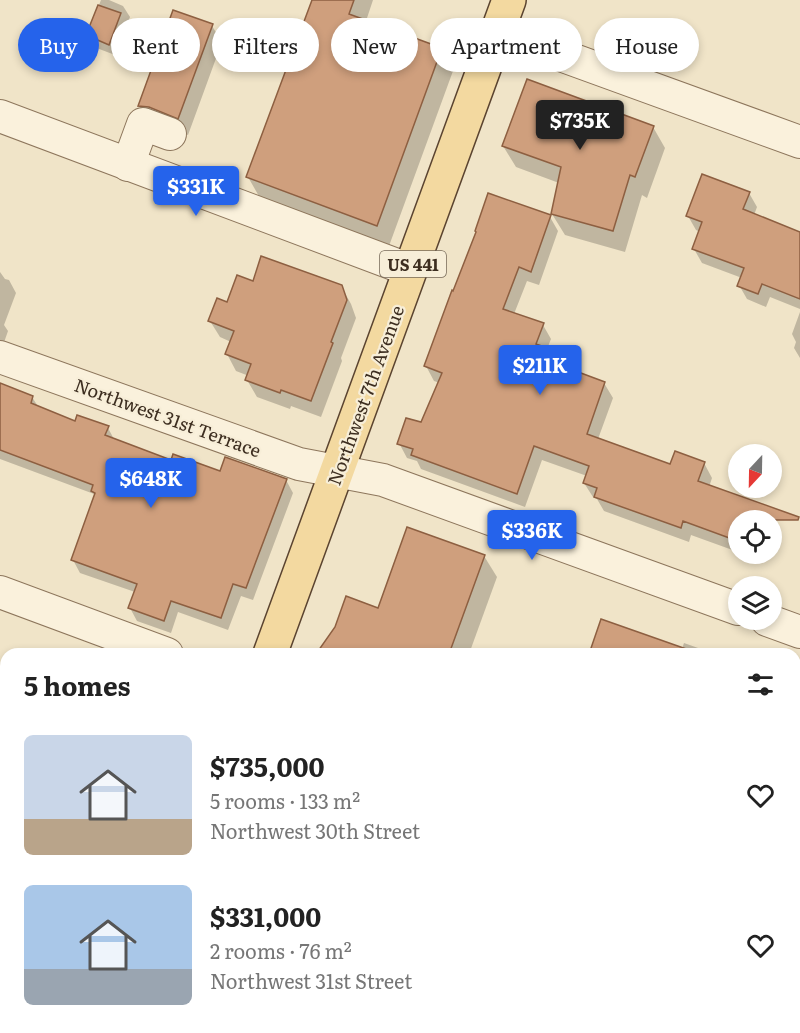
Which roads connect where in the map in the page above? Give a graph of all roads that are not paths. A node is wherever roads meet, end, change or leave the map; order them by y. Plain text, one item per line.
1 (509, 0) edge
2 (502, 18) edge
3 (582, 63) edge
4 (482, 72) edge
5 (0, 116) edge
6 (170, 134) dead end
7 (800, 142) edge
8 (128, 165) junction
9 (410, 270) junction
10 (0, 357) edge
11 (337, 472) junction
12 (0, 592) edge
13 (728, 605) edge
14 (782, 625) edge
15 (800, 632) edge
16 (150, 648) edge
17 (272, 648) edge

1 - 2 main road, Northwest 7th Avenue / US 441
3 - 7 street
4 - 9 main road, Northwest 7th Avenue / US 441
5 - 8 street
6 - 8 street
8 - 9 street
9 - 11 main road, Northwest 7th Avenue / US 441
10 - 11 street, Northwest 31st Terrace
11 - 13 street, Northwest 31st Terrace
11 - 17 main road, Northwest 7th Avenue / US 441
12 - 16 street
14 - 15 street

